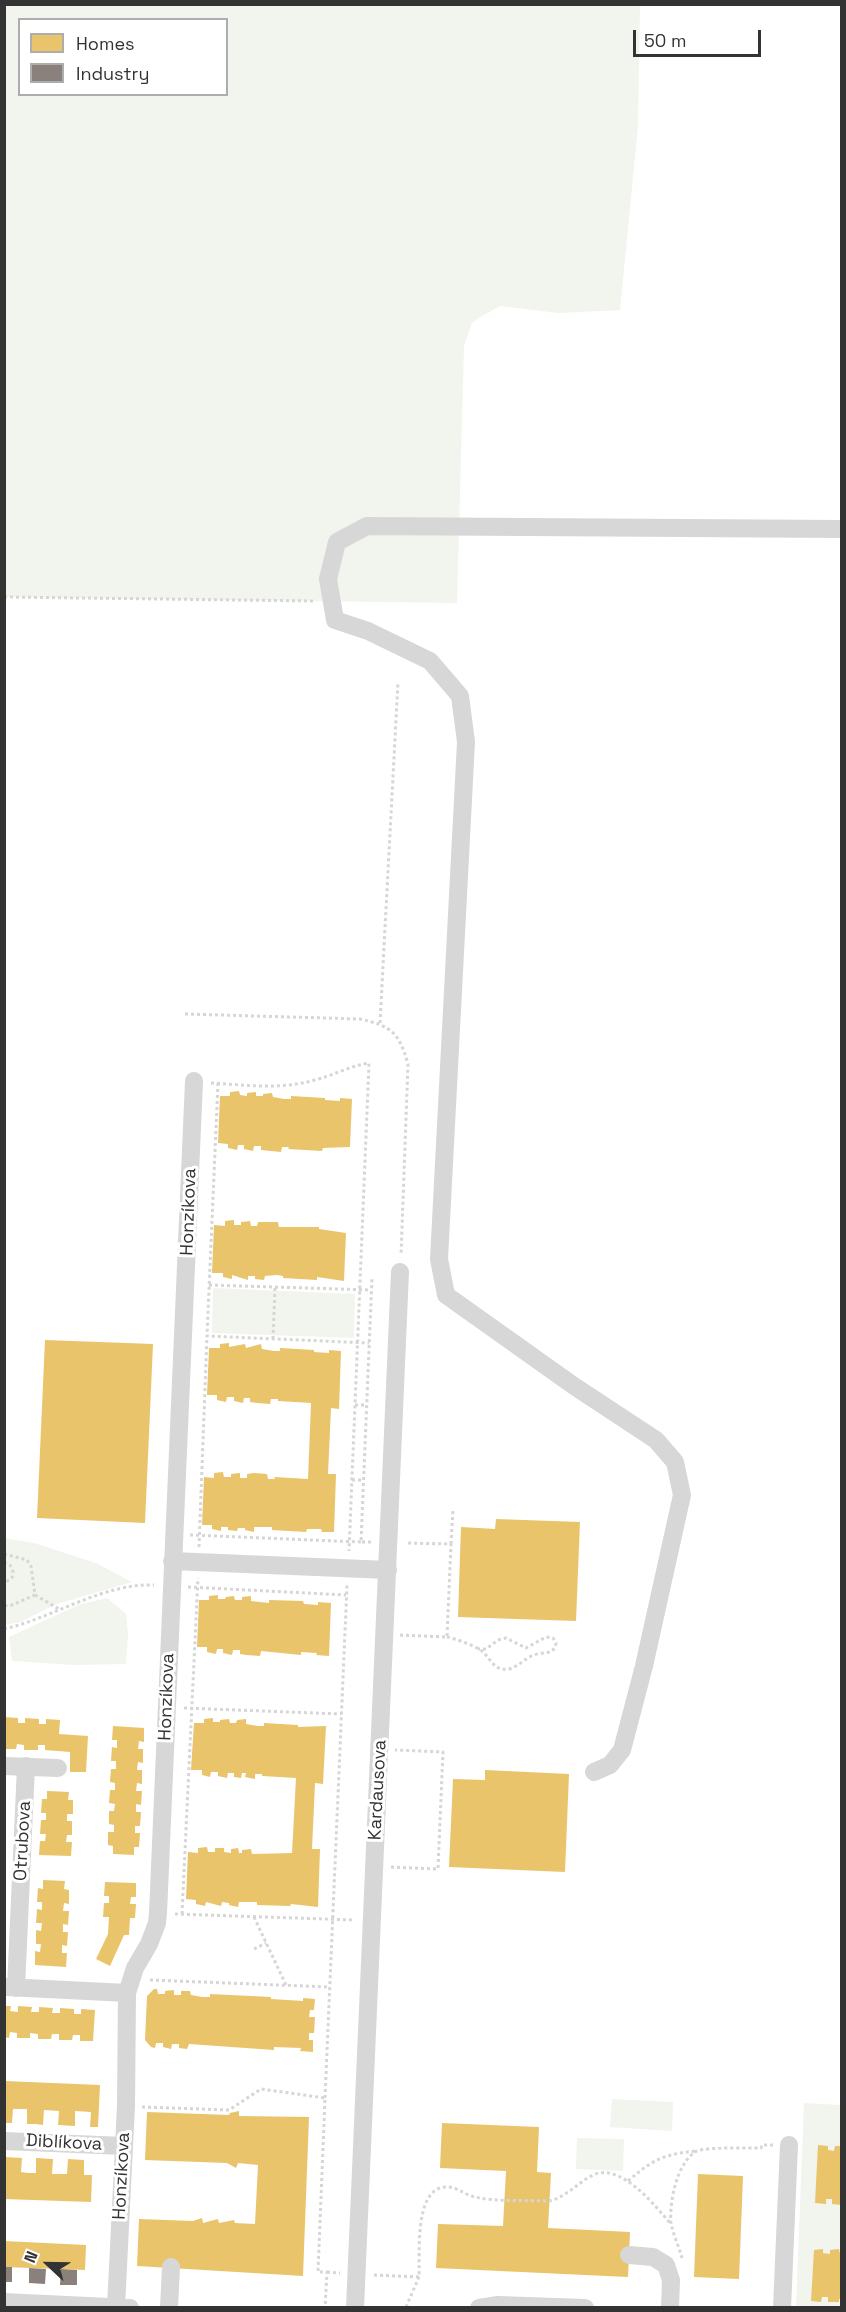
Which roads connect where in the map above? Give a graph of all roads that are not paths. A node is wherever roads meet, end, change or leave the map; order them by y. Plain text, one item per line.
1 (842, 529) edge
2 (194, 1081) road end
3 (400, 1272) road end
4 (172, 1561) junction
5 (388, 1570) junction
6 (4, 1766) edge
7 (26, 1766) junction
8 (58, 1768) dead end
9 (594, 1772) dead end
10 (128, 1986) junction
11 (10, 1988) edge
12 (4, 2140) edge
13 (789, 2145) road end
14 (123, 2146) junction
15 (629, 2256) dead end
16 (171, 2267) dead end
17 (4, 2302) edge
18 (53, 2306) edge
19 (116, 2307) edge
20 (129, 2307) edge
21 (169, 2307) edge
22 (355, 2307) edge
23 (479, 2307) edge
24 (585, 2307) edge
25 (670, 2307) edge
26 (782, 2307) edge

1 - 9 street
2 - 4 street, Honzíkova
3 - 5 street, Kardausova
4 - 5 street
4 - 10 street, Honzíkova
5 - 22 street, Kardausova
6 - 7 street
7 - 8 street
7 - 11 street, Otrubova
10 - 11 street
10 - 14 street, Honzíkova
12 - 14 street, Diblíkova
13 - 26 street
14 - 19 street, Honzíkova
15 - 25 street
16 - 21 street
17 - 18 street
18 - 19 street
19 - 20 street
23 - 24 street

